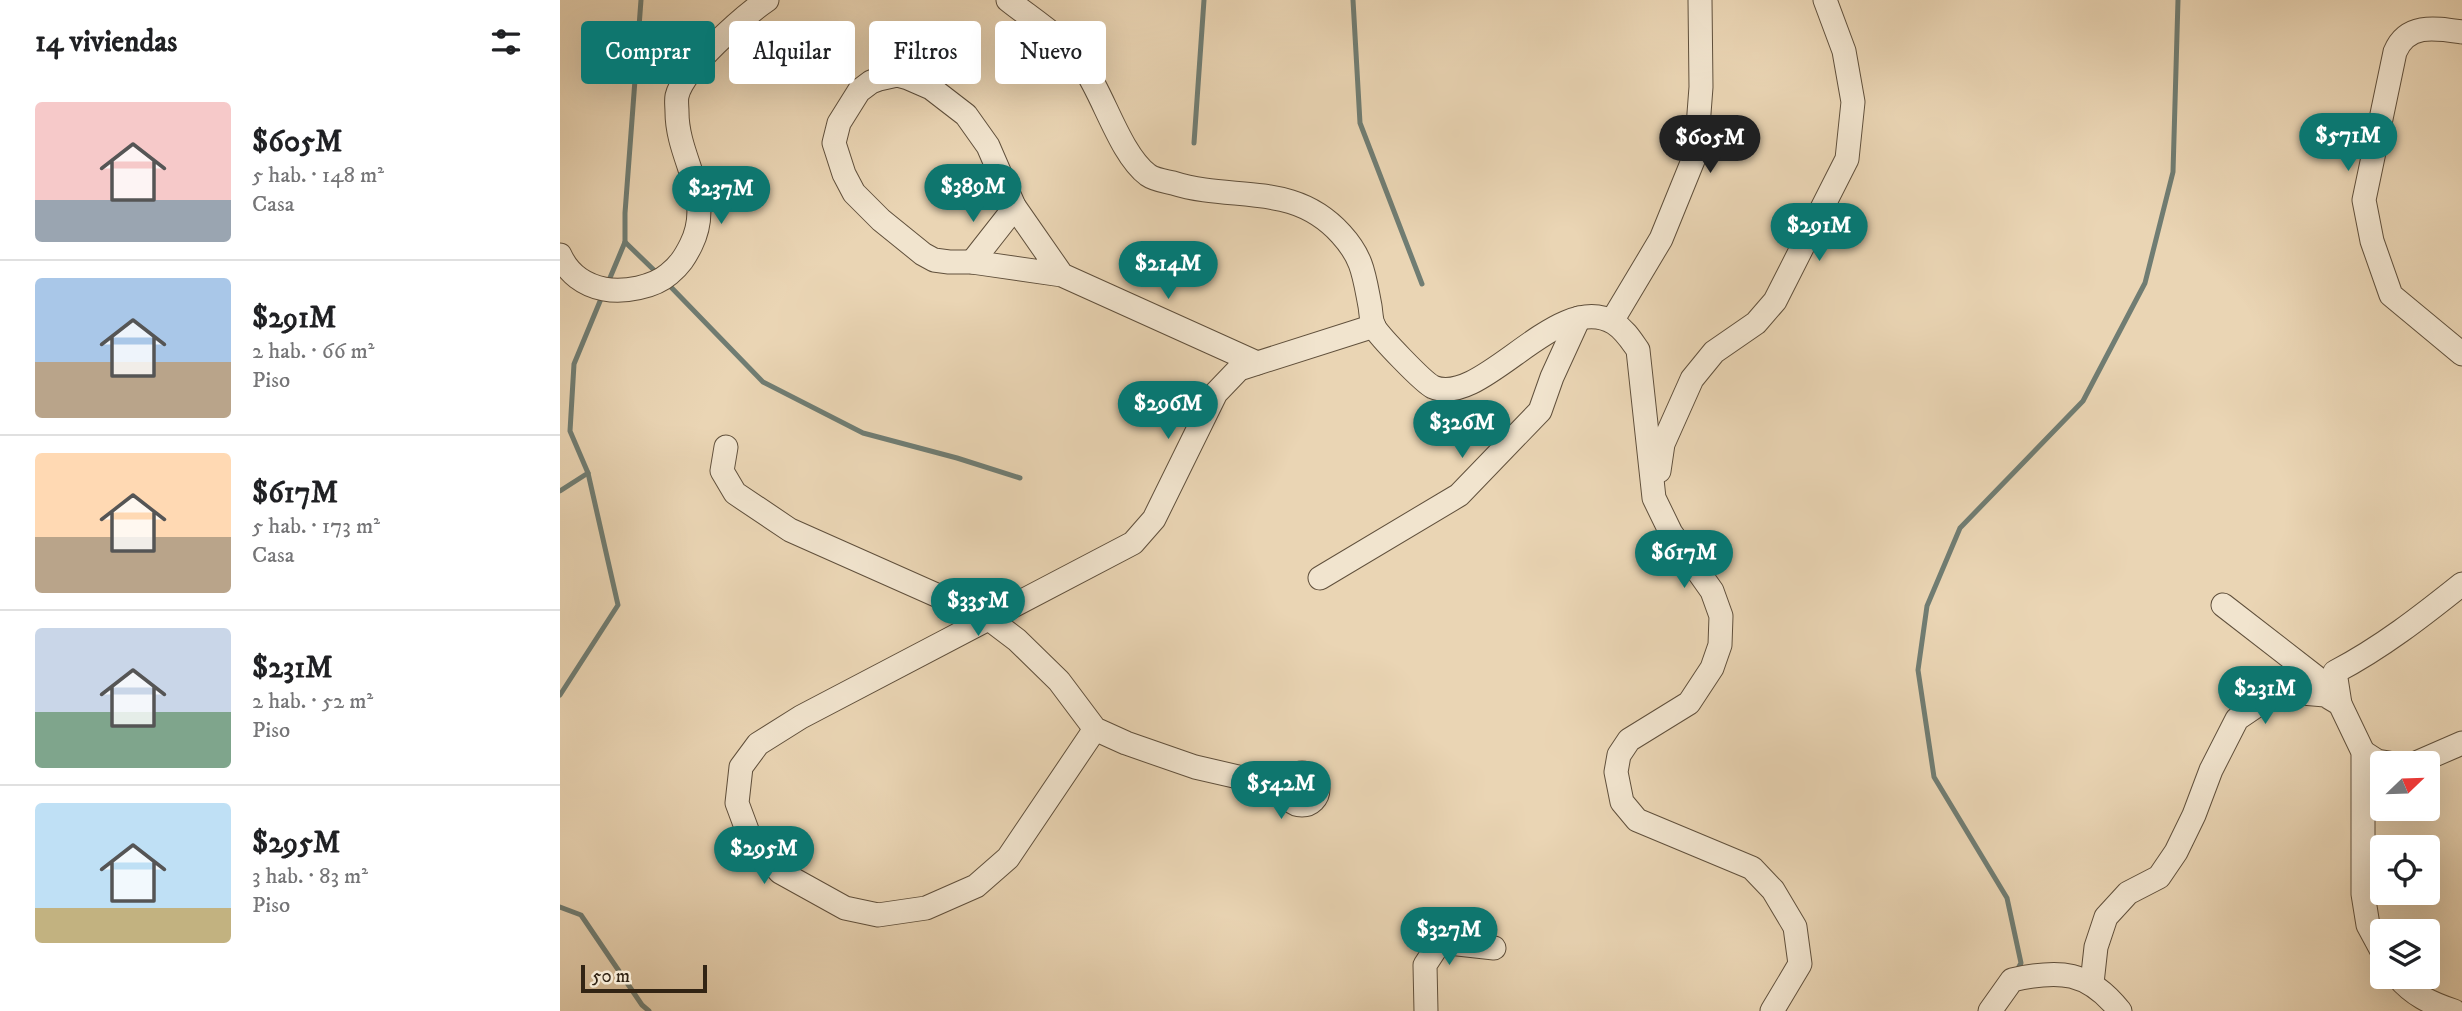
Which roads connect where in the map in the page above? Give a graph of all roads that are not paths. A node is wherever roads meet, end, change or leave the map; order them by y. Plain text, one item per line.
1 (767, 0) edge
2 (1008, 0) edge
3 (1700, 0) edge
4 (1825, 0) edge
5 (2462, 32) edge
6 (1014, 206) junction
7 (560, 255) edge
8 (972, 262) junction
9 (1062, 275) junction
10 (1579, 318) junction
11 (1612, 321) junction
12 (1374, 327) junction
13 (2462, 354) edge
14 (1257, 363) junction
15 (726, 447) dead end
16 (1654, 498) junction
17 (1320, 578) dead end
18 (2462, 584) edge
19 (2223, 605) dead end
20 (988, 618) junction
21 (2320, 682) junction
22 (2340, 704) junction
23 (1095, 729) junction
24 (2462, 743) edge
25 (2363, 752) junction
26 (2440, 753) edge
27 (2370, 756) edge
28 (1286, 788) dead end
29 (2370, 929) edge
30 (1494, 948) dead end
31 (2092, 983) junction
32 (2408, 989) edge
33 (1426, 1011) edge
34 (1772, 1011) edge
35 (1990, 1011) edge
36 (2120, 1011) edge
37 (2454, 1011) edge

1 - 7 street
2 - 12 street
3 - 11 street
4 - 16 street
5 - 13 street
6 - 8 street
6 - 8 street
6 - 9 street
8 - 9 street
9 - 14 street
10 - 11 street
10 - 12 street
10 - 17 street
11 - 16 street
12 - 14 street
14 - 20 street
15 - 20 street
16 - 34 street
18 - 21 street
19 - 21 street
20 - 23 street
20 - 23 street
21 - 22 street
21 - 22 street
21 - 31 street
22 - 25 street
23 - 28 street
24 - 26 street
25 - 27 street
25 - 29 street
30 - 33 street
31 - 35 street
31 - 36 street
32 - 37 street

